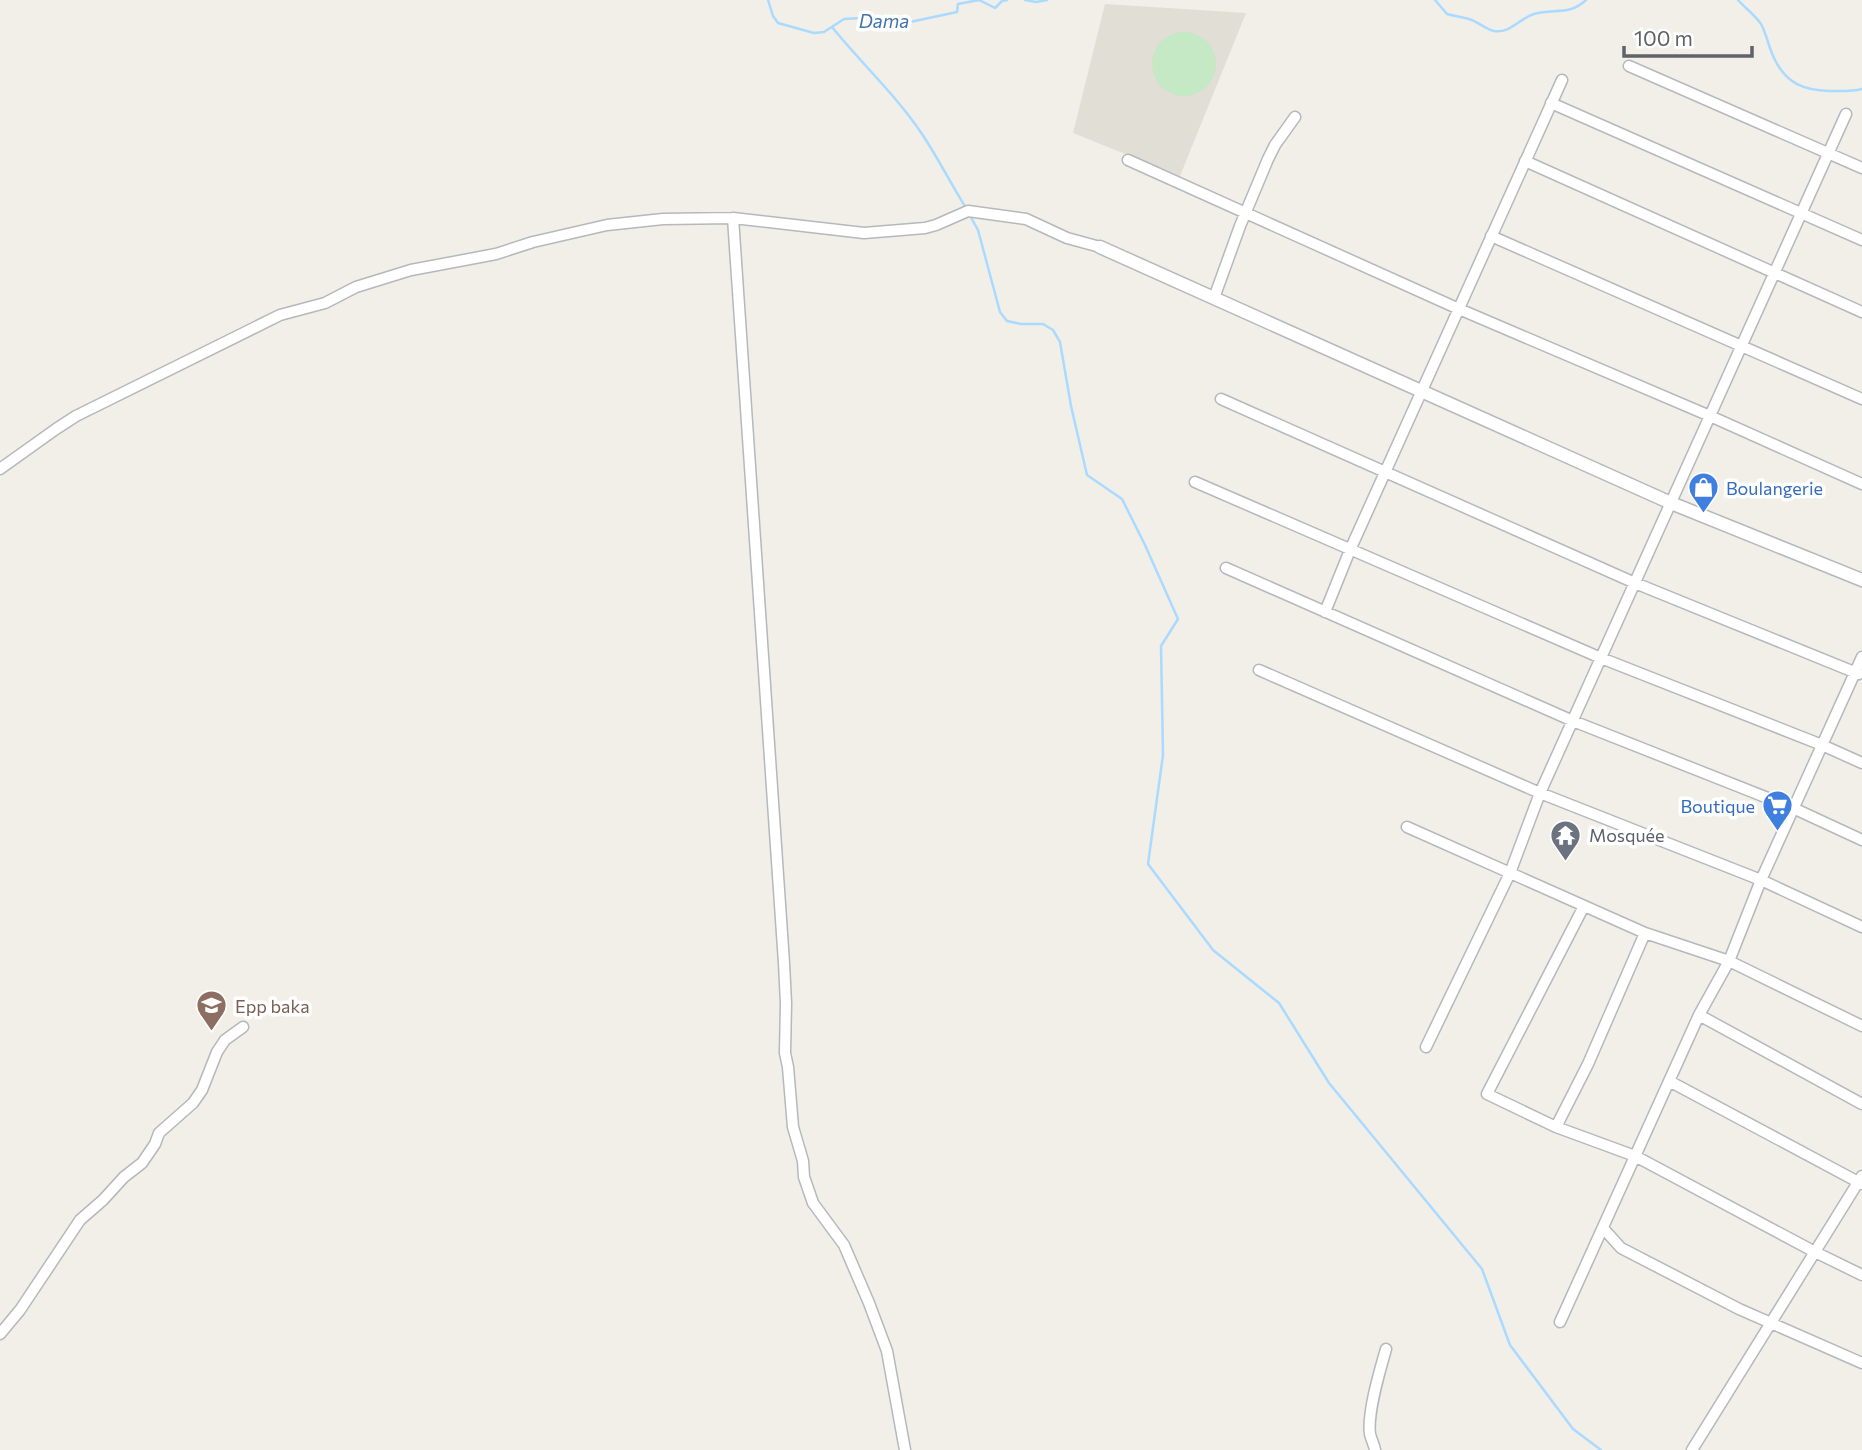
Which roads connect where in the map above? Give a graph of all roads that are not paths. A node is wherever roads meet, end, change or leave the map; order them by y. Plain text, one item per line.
1 (1629, 66) dead end
2 (1562, 80) dead end
3 (1551, 103) junction
4 (1846, 114) dead end
5 (1295, 117) dead end
6 (1828, 153) junction
7 (1128, 160) dead end
8 (1525, 161) junction
9 (1862, 168) edge
10 (1801, 212) junction
11 (1245, 213) junction
12 (733, 218) junction
13 (1491, 236) junction
14 (1862, 240) edge
15 (1100, 247) joint
16 (1774, 273) junction
17 (1214, 298) junction
18 (1459, 309) junction
19 (1862, 312) edge
20 (1741, 346) junction
21 (1422, 391) junction
22 (1862, 399) edge
23 (1221, 400) dead end
24 (1710, 416) junction
25 (0, 469) edge
26 (1385, 472) junction
27 (1195, 482) dead end
28 (1862, 484) edge
29 (1671, 503) junction
30 (1350, 550) junction
31 (1226, 568) dead end
32 (1862, 580) edge
33 (1635, 583) junction
34 (1325, 611) junction
35 (1862, 657) edge
36 (1601, 658) junction
37 (1259, 670) dead end
38 (1859, 673) edge
39 (1573, 721) junction
40 (1822, 745) junction
41 (1862, 763) edge
42 (1541, 793) junction
43 (1793, 808) junction
44 (1407, 827) dead end
45 (1862, 840) edge
46 (1510, 873) junction
47 (1761, 880) junction
48 (1584, 906) junction
49 (1862, 927) edge
50 (1645, 933) junction
51 (1729, 961) junction
52 (1699, 1015) junction
53 (1862, 1026) edge
54 (243, 1027) dead end
55 (1426, 1047) dead end
56 (1669, 1082) junction
57 (1862, 1104) edge
58 (1556, 1127) junction
59 (1635, 1156) junction
60 (1861, 1181) edge
61 (1603, 1228) junction
62 (1815, 1252) junction
63 (1862, 1275) edge
64 (1560, 1322) dead end
65 (1771, 1322) junction
66 (0, 1334) edge
67 (1386, 1349) dead end
68 (1862, 1363) edge
69 (905, 1450) edge
70 (1375, 1450) edge
71 (1692, 1450) edge

1 - 6 street
2 - 3 street
3 - 8 street
3 - 10 street
4 - 6 street
5 - 11 street
6 - 9 street
6 - 10 street
7 - 11 street
8 - 13 street
8 - 16 street
10 - 14 street
10 - 16 street
11 - 17 street
11 - 18 street
12 - 15 street
12 - 25 street
12 - 69 street
13 - 18 street
13 - 20 street
15 - 17 street
16 - 19 street
16 - 20 street
17 - 21 street
18 - 21 street
18 - 24 street
20 - 22 street
20 - 24 street
21 - 26 street
21 - 29 street
23 - 26 street
24 - 28 street
24 - 29 street
26 - 30 street
26 - 33 street
27 - 30 street
29 - 32 street
29 - 33 street
30 - 34 street
30 - 36 street
31 - 34 street
33 - 36 street
33 - 38 street
34 - 39 street
35 - 38 street
36 - 39 street
36 - 40 street
37 - 42 street
38 - 40 street
39 - 42 street
39 - 43 street
40 - 41 street
40 - 43 street
42 - 46 street
42 - 47 street
43 - 45 street
43 - 47 street
44 - 46 street
46 - 48 street
46 - 55 street
47 - 49 street
47 - 51 street
48 - 50 street
48 - 58 street
50 - 51 street
50 - 58 street
51 - 52 street
51 - 53 street
52 - 56 street
52 - 57 street
54 - 66 street
56 - 59 street
56 - 60 street
58 - 59 street
59 - 61 street
59 - 62 street
60 - 62 street
61 - 64 street
61 - 65 street
62 - 63 street
62 - 65 street
65 - 68 street
65 - 71 street
67 - 70 street

